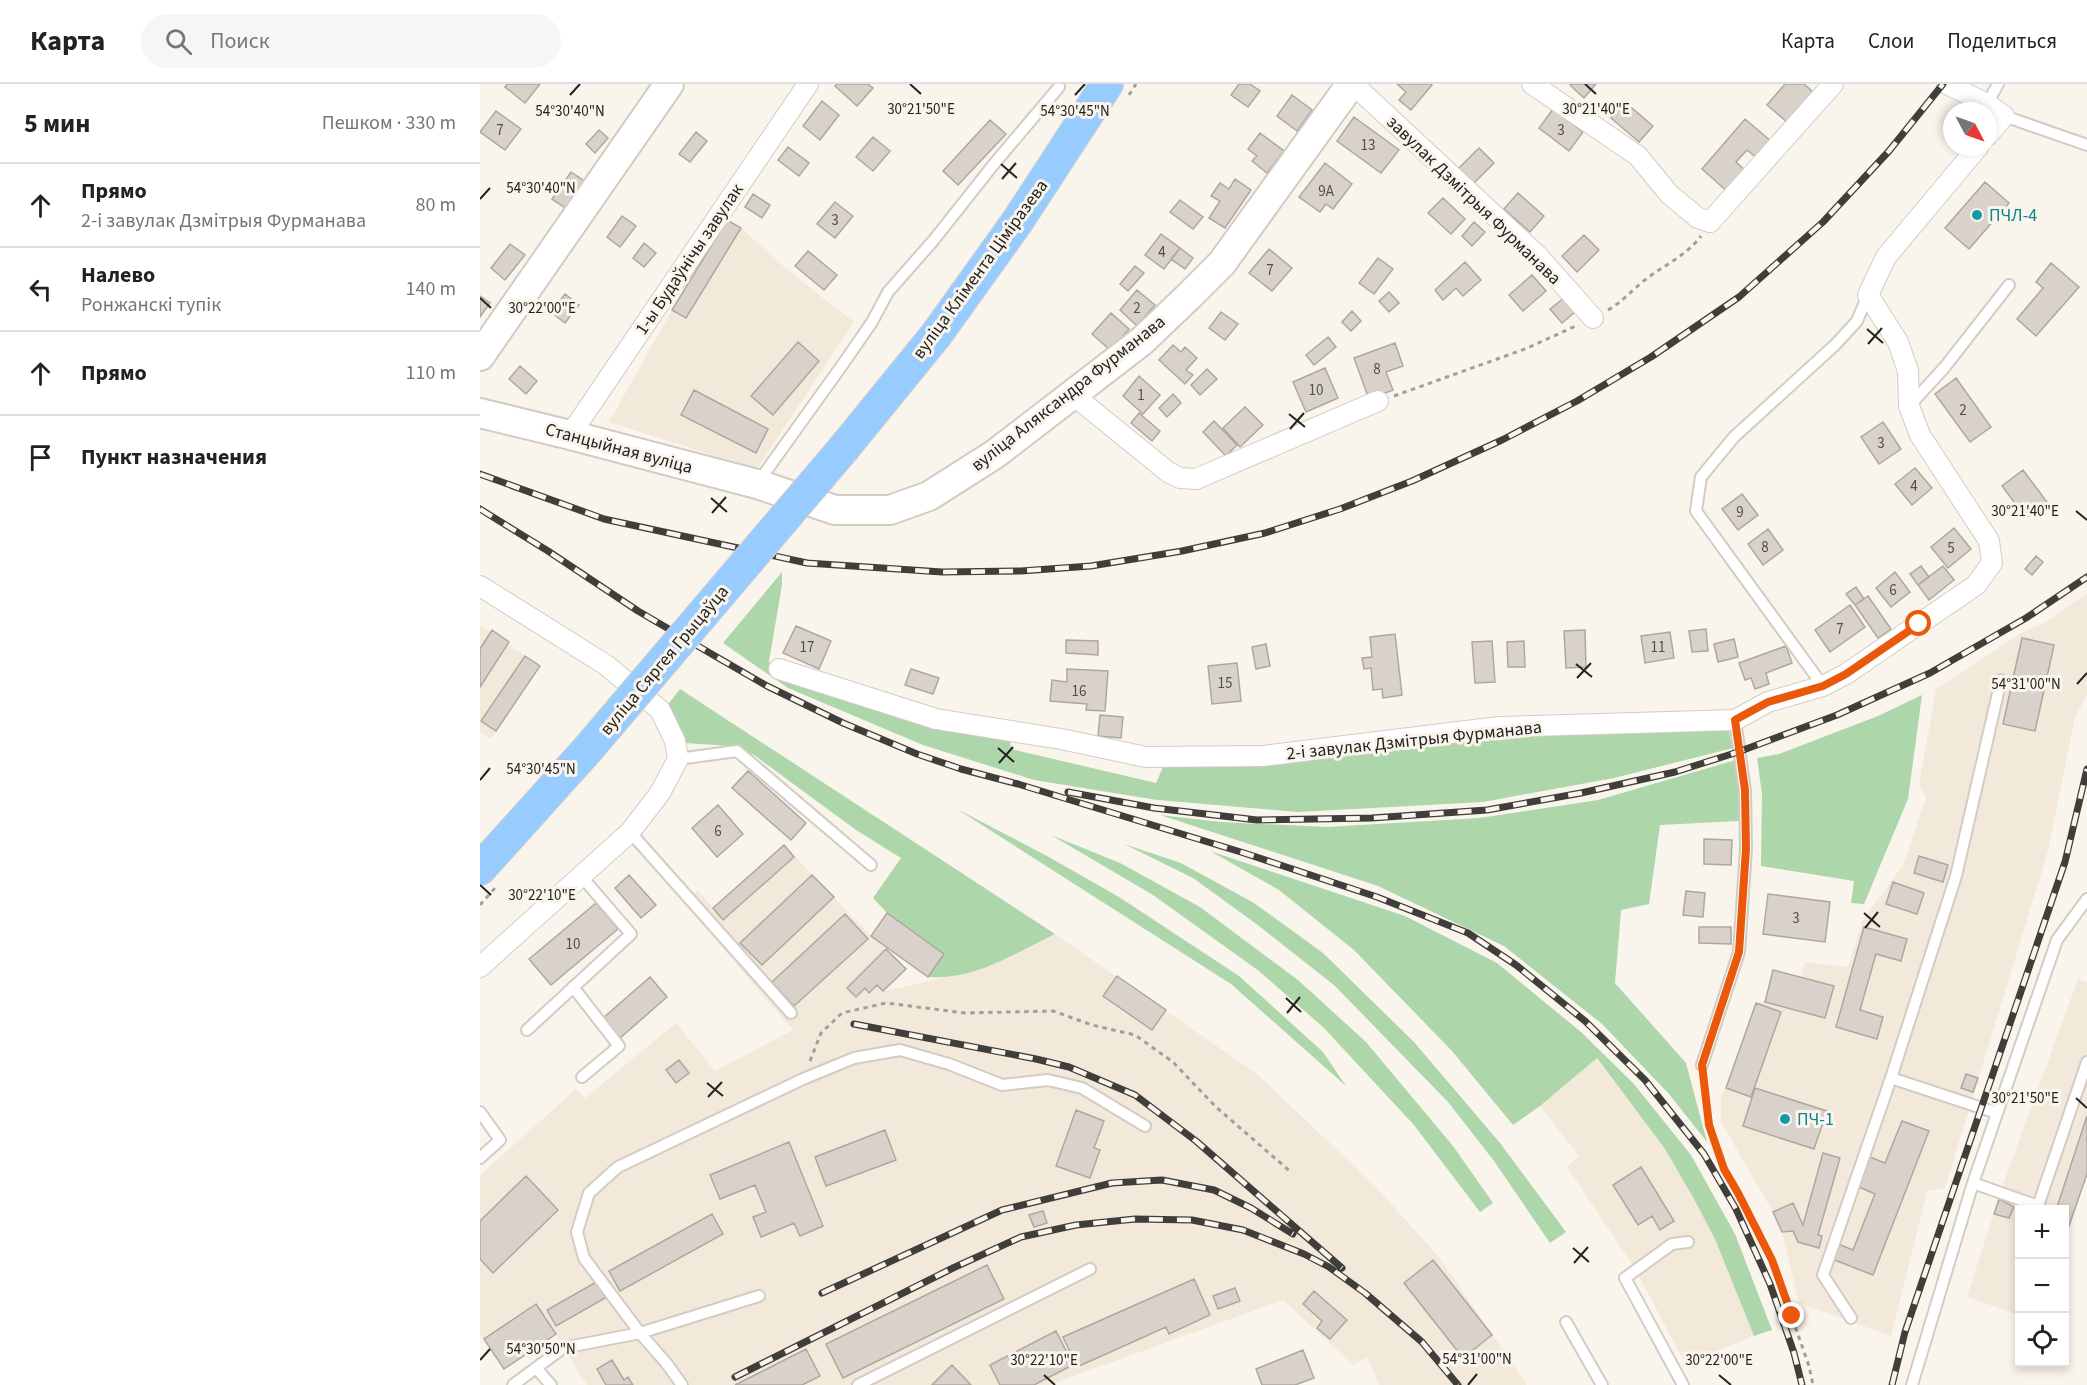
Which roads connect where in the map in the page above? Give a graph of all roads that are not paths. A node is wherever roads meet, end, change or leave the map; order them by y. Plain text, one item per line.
1 (669, 84) edge
2 (808, 84) edge
3 (1107, 84) edge
4 (1352, 84) edge
5 (1532, 84) edge
6 (1833, 84) edge
7 (1947, 84) edge
8 (1998, 84) edge
9 (1059, 87) dead end
10 (1984, 102) edge
11 (1989, 102) edge
12 (1997, 111) edge
13 (2004, 116) junction
14 (1997, 124) edge
15 (2087, 145) edge
16 (1970, 156) edge
17 (2009, 285) dead end
18 (1868, 295) junction
19 (1593, 318) road end
20 (480, 356) edge
21 (1072, 394) junction
22 (1378, 402) road end
23 (1909, 406) junction
24 (480, 413) edge
25 (570, 435) junction
26 (844, 448) joint
27 (757, 484) junction
28 (480, 586) edge
29 (779, 669) dead end
30 (2001, 680) dead end
31 (1823, 686) junction
32 (1735, 720) junction
33 (678, 759) junction
34 (630, 832) junction
35 (871, 865) dead end
36 (480, 869) edge
37 (581, 876) junction
38 (2087, 899) edge
39 (480, 967) edge
40 (573, 987) junction
41 (790, 1013) dead end
42 (527, 1030) dead end
43 (2087, 1062) edge
44 (1702, 1065) road end
45 (582, 1077) dead end
46 (1891, 1078) junction
47 (480, 1112) edge
48 (1997, 1113) junction
49 (1145, 1126) dead end
50 (480, 1158) edge
51 (1973, 1183) junction
52 (1688, 1242) dead end
53 (1090, 1269) dead end
54 (759, 1296) dead end
55 (1851, 1318) dead end
56 (1566, 1322) dead end
57 (640, 1333) junction
58 (536, 1368) junction
59 (513, 1385) edge
60 (551, 1385) edge
61 (682, 1385) edge
62 (858, 1385) edge
63 (1602, 1385) edge
64 (1683, 1385) edge
65 (1912, 1385) edge

1 - 20 street
2 - 25 street, 1-ы Будаўнічы завулак
3 - 26 main road, вуліца Клімента Ціміразева
4 - 19 street, завулак Дзмітрыя Фурманава
4 - 21 street, вуліца Аляксандра Фурманава
5 - 6 street
7 - 10 street
8 - 11 lane
9 - 27 lane
12 - 13 street
13 - 14 street
13 - 15 lane
16 - 18 street
17 - 23 lane
18 - 23 street, 2-і завулак Дзмітрыя Фурманава
18 - 31 lane
21 - 22 street
21 - 27 street, вуліца Аляксандра Фурманава
23 - 31 street, 2-і завулак Дзмітрыя Фурманава
24 - 25 street, Станцыйная вуліца
25 - 27 street, Станцыйная вуліца
26 - 36 main road, вуліца Сяргея Грыцаўца, bridge
28 - 33 street
29 - 32 street, 2-і завулак Дзмітрыя Фурманава
30 - 46 lane
31 - 32 street, 2-і завулак Дзмітрыя Фурманава
32 - 44 lane
33 - 34 street
33 - 35 lane
34 - 37 street
34 - 41 lane
37 - 39 street
37 - 40 lane
38 - 48 lane
40 - 42 lane
40 - 45 lane
43 - 51 lane
46 - 48 lane
46 - 55 lane
47 - 50 lane
48 - 51 lane
49 - 57 lane
51 - 65 lane
52 - 64 lane
53 - 62 lane
54 - 57 lane
56 - 63 lane
57 - 58 lane
57 - 61 lane
58 - 59 lane
58 - 60 lane

